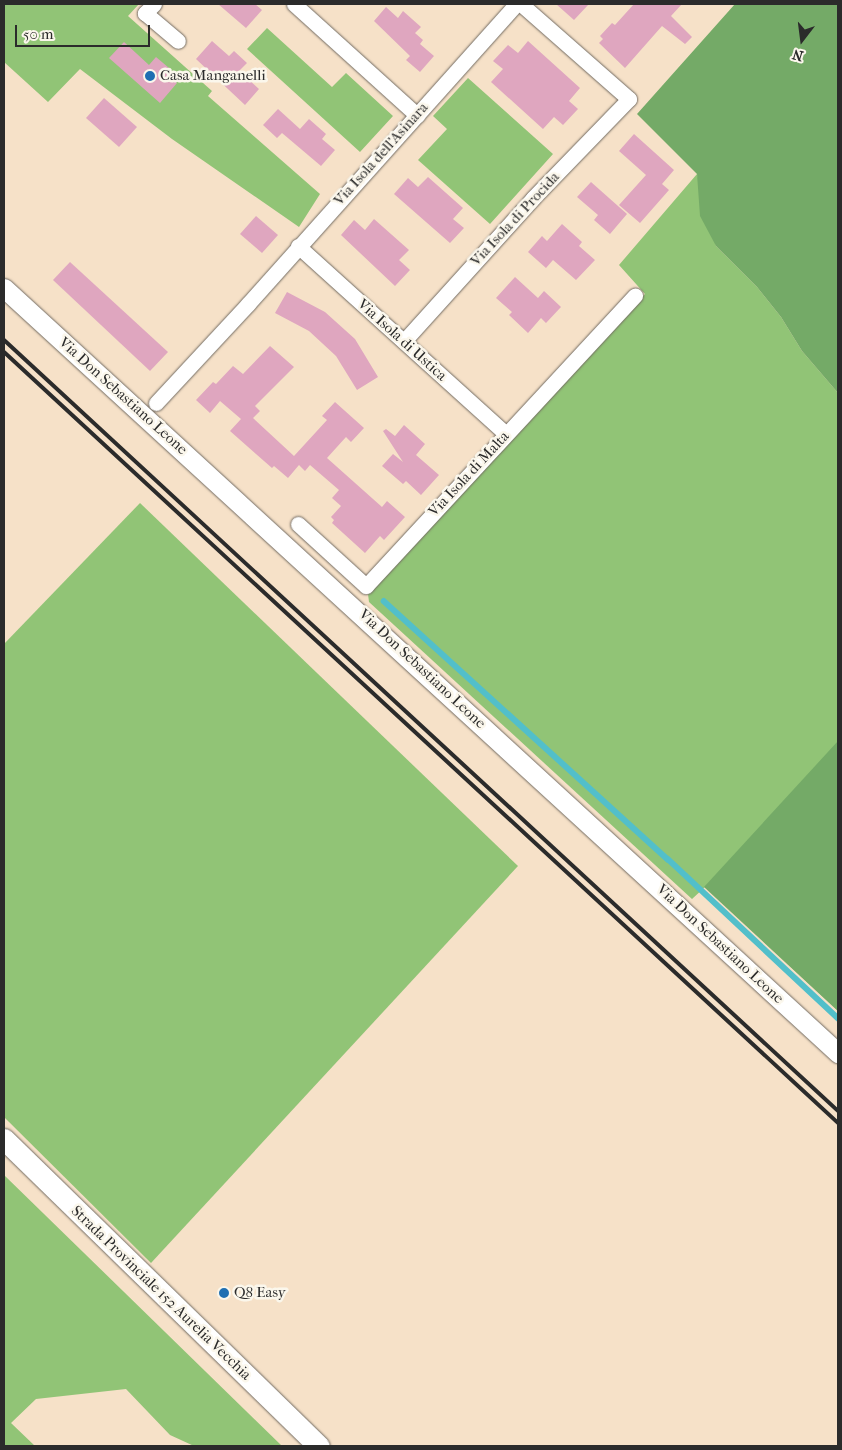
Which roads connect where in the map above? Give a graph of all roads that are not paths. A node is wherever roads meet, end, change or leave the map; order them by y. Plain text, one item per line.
1 (154, 4) edge
2 (294, 4) edge
3 (516, 4) edge
4 (521, 4) edge
5 (178, 41) dead end
6 (417, 114) junction
7 (298, 246) junction
8 (4, 288) edge
9 (635, 295) dead end
10 (404, 341) junction
11 (156, 403) dead end
12 (506, 434) junction
13 (298, 524) dead end
14 (838, 1053) edge
15 (4, 1140) edge
16 (319, 1446) edge

1 - 5 street
2 - 6 street
3 - 6 street, Via Isola dell'Asinara
4 - 10 street, Via Isola di Procida
6 - 7 street, Via Isola dell'Asinara
7 - 10 street, Via Isola di Ustica
7 - 11 street, Via Isola dell'Asinara
8 - 14 street, Via Don Sebastiano Leone
9 - 12 street, Via Isola di Malta
10 - 12 street, Via Isola di Ustica
12 - 13 street, Via Isola di Malta
15 - 16 main road, Strada Provinciale 152 Aurelia Vecchia

